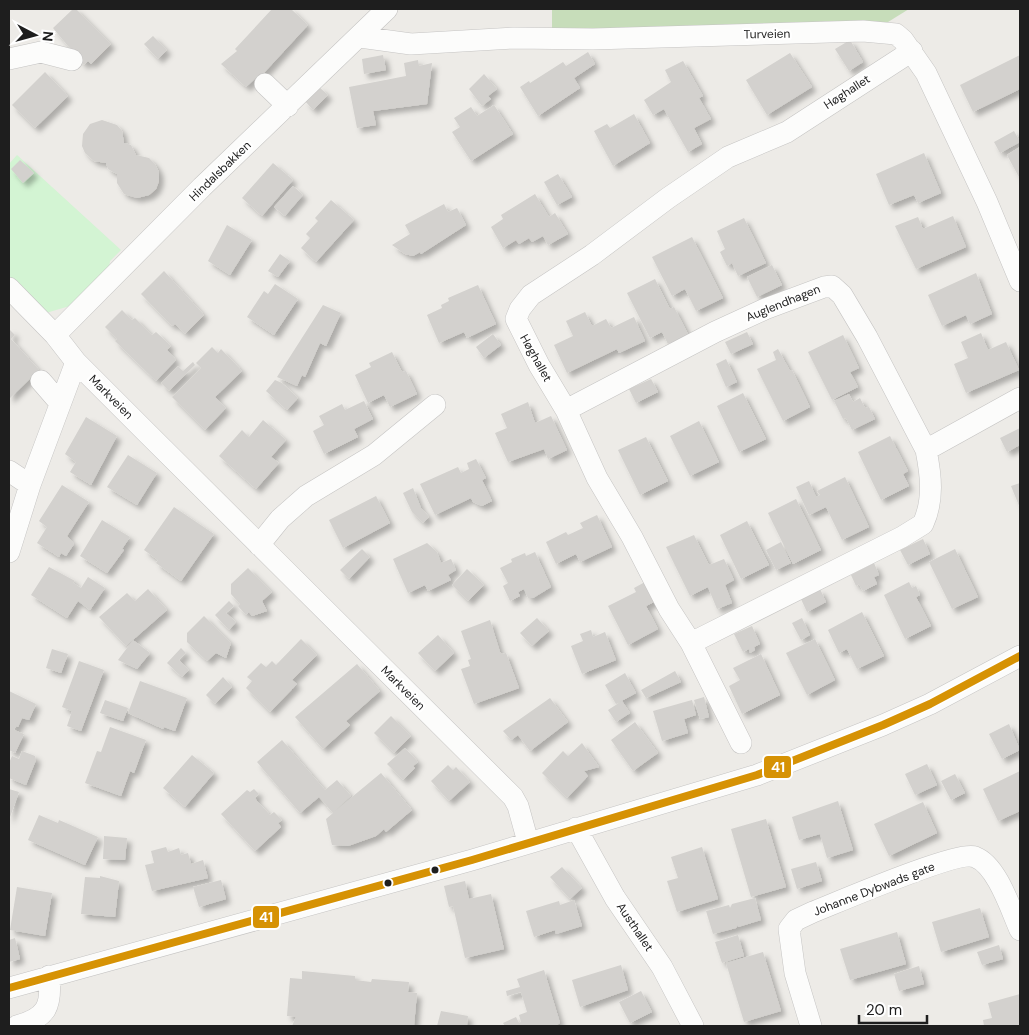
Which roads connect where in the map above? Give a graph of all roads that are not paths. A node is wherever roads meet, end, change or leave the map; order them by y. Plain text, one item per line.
1 (387, 9) edge
2 (360, 37) junction
3 (912, 51) junction
4 (9, 59) edge
5 (72, 60) dead end
6 (265, 84) dead end
7 (288, 106) junction
8 (1020, 281) edge
9 (9, 288) edge
10 (55, 335) junction
11 (76, 362) junction
12 (41, 381) dead end
13 (1020, 398) edge
14 (60, 403) junction
15 (435, 406) dead end
16 (566, 410) junction
17 (926, 450) junction
18 (9, 471) edge
19 (30, 485) junction
20 (259, 545) junction
21 (9, 552) edge
22 (691, 643) junction
23 (1020, 656) edge
24 (741, 743) dead end
25 (576, 828) junction
26 (528, 842) junction
27 (1020, 930) edge
28 (49, 976) junction
29 (9, 988) edge
30 (18, 1026) edge
31 (693, 1026) edge
32 (811, 1026) edge

1 - 2 street, Hindalsbakken
2 - 3 street, Turveien
2 - 7 street, Hindalsbakken
3 - 8 street, Turveien
3 - 16 street, Høghallet
4 - 5 street
6 - 7 street
7 - 10 street, Hindalsbakken
9 - 10 street, Markveien
10 - 11 street, Markveien
11 - 14 street
11 - 20 street, Markveien
12 - 14 street
13 - 17 street
14 - 19 street
15 - 20 street
16 - 17 street, Auglendhagen
16 - 22 street, Høghallet
17 - 22 street, Auglendhagen
18 - 19 street
19 - 21 street
20 - 26 street, Markveien
22 - 24 street, Høghallet
23 - 25 street
25 - 26 street
25 - 31 street, Austhallet
26 - 28 street
27 - 32 street, Johanne Dybwads gate
28 - 29 street
28 - 30 street

